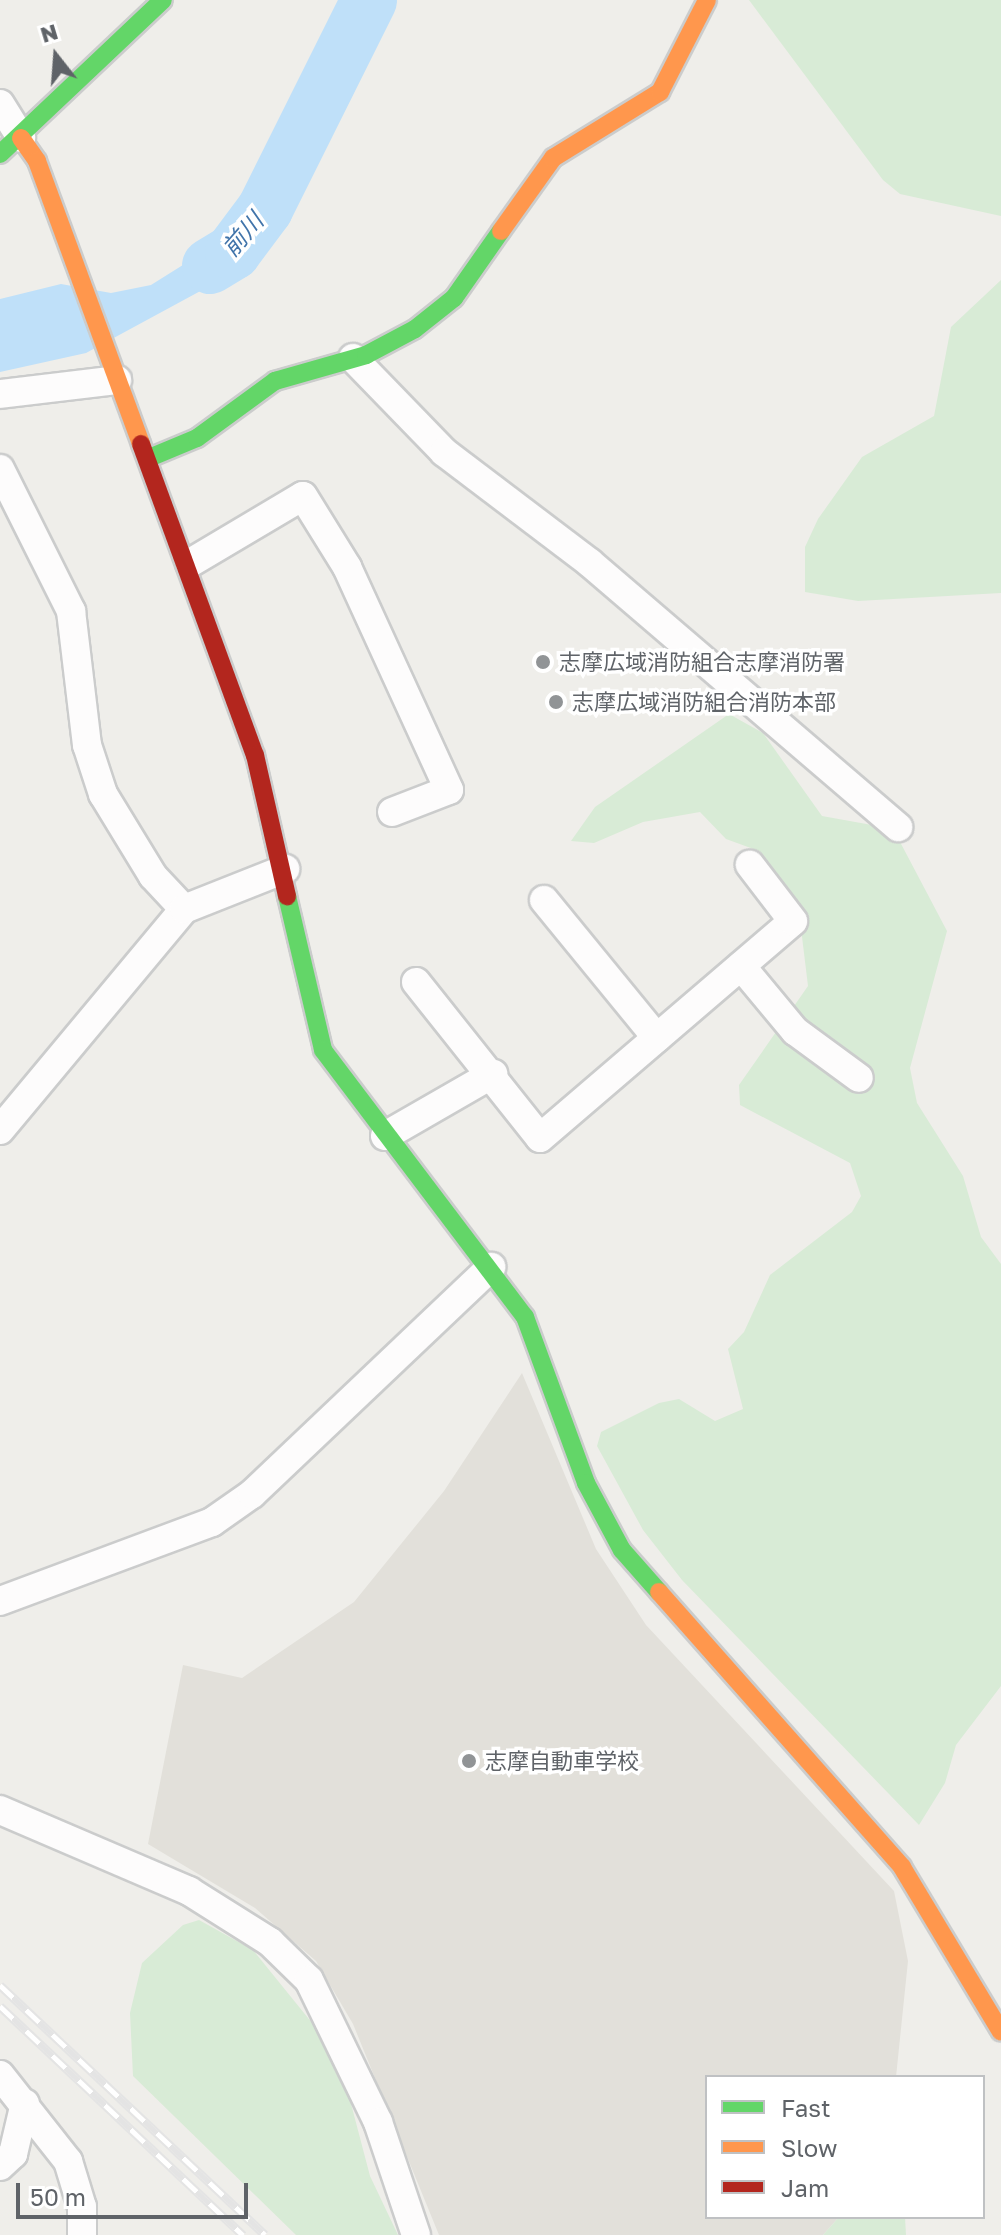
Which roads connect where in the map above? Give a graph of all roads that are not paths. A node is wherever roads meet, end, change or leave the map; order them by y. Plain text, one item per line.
1 (163, 0) edge
2 (707, 0) edge
3 (0, 104) edge
4 (10, 146) edge
5 (353, 358) junction
6 (113, 371) junction
7 (0, 394) edge
8 (149, 458) junction
9 (0, 469) edge
10 (190, 563) junction
11 (392, 812) dead end
12 (898, 827) dead end
13 (750, 865) dead end
14 (285, 869) junction
15 (544, 900) dead end
16 (184, 909) junction
17 (741, 966) junction
18 (416, 982) dead end
19 (657, 1038) junction
20 (493, 1074) junction
21 (859, 1078) dead end
22 (0, 1130) edge
23 (385, 1136) junction
24 (491, 1267) junction
25 (0, 1601) edge
26 (0, 1810) edge
27 (1001, 2032) edge
28 (0, 2075) edge
29 (25, 2103) junction
30 (0, 2166) edge
31 (82, 2235) edge
32 (416, 2235) edge

1 - 4 main road
2 - 5 main road
3 - 4 street
4 - 6 main road
5 - 8 main road
5 - 12 street
6 - 7 street
6 - 8 main road
8 - 10 main road
9 - 16 street
10 - 11 street
10 - 14 main road
13 - 17 street
14 - 16 street
14 - 23 main road
15 - 19 street
16 - 22 street
17 - 19 street
17 - 21 street
18 - 20 street
19 - 20 street
20 - 23 street
23 - 24 main road
24 - 25 street
24 - 27 main road
26 - 32 street
28 - 29 street
29 - 30 street
29 - 31 street

